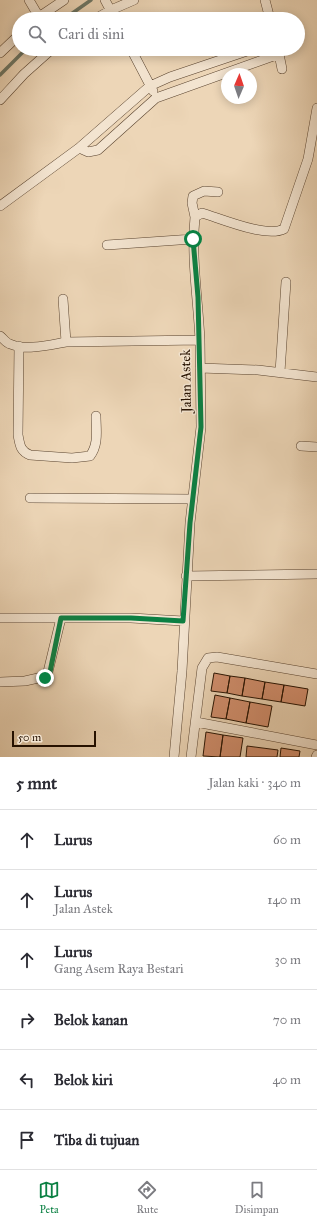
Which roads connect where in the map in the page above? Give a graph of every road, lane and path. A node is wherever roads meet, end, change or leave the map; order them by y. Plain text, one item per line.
1 (29, 0) edge
2 (64, 0) edge
3 (105, 0) edge
4 (134, 0) edge
5 (265, 0) edge
6 (111, 10) junction
7 (35, 12) edge
8 (47, 12) edge
9 (107, 12) edge
10 (268, 12) edge
11 (12, 42) edge
12 (0, 53) edge
13 (44, 56) edge
14 (135, 56) edge
15 (232, 56) edge
16 (266, 56) edge
17 (280, 56) edge
18 (282, 69) dead end
19 (150, 86) junction
20 (156, 98) junction
21 (0, 100) edge
22 (317, 108) edge
23 (79, 148) junction
24 (317, 154) edge
25 (308, 160) junction
26 (218, 192) dead end
27 (0, 206) edge
28 (195, 217) junction
29 (193, 239) junction
30 (107, 245) dead end
31 (286, 282) dead end
32 (63, 299) dead end
33 (0, 336) edge
34 (200, 340) junction
35 (66, 342) junction
36 (19, 346) junction
37 (200, 368) junction
38 (280, 372) junction
39 (317, 377) edge
40 (96, 416) dead end
41 (301, 446) dead end
42 (317, 447) edge
43 (30, 498) dead end
44 (192, 499) junction
45 (317, 574) edge
46 (186, 576) junction
47 (0, 618) edge
48 (61, 618) junction
49 (183, 621) junction
50 (317, 674) edge
51 (0, 682) edge
52 (196, 722) junction
53 (317, 744) edge
54 (174, 757) edge
55 (191, 757) edge

1 - 7 street
2 - 8 street
3 - 6 street
4 - 6 street
5 - 10 street
6 - 9 street
11 - 12 street
13 - 21 street
14 - 19 street
15 - 19 street
16 - 20 street
17 - 18 street
19 - 20 street
19 - 23 street
20 - 23 street
22 - 25 street
23 - 27 street
24 - 25 street
25 - 28 street
26 - 28 street
28 - 29 street
29 - 30 street
29 - 34 street
31 - 38 street
32 - 35 street
33 - 36 street, Jalan Astek
34 - 35 street, Jalan Astek
34 - 37 street, Jalan Astek
35 - 36 street, Jalan Astek
36 - 40 street
37 - 38 street
37 - 44 street, Jalan Astek
38 - 39 street
41 - 42 street
43 - 44 street
44 - 46 street, Jalan Astek
45 - 46 street
46 - 49 street, Jalan Astek
47 - 48 street
48 - 49 street
48 - 51 street
49 - 54 street, Jalan Astek
50 - 52 street
52 - 53 street
52 - 55 street

